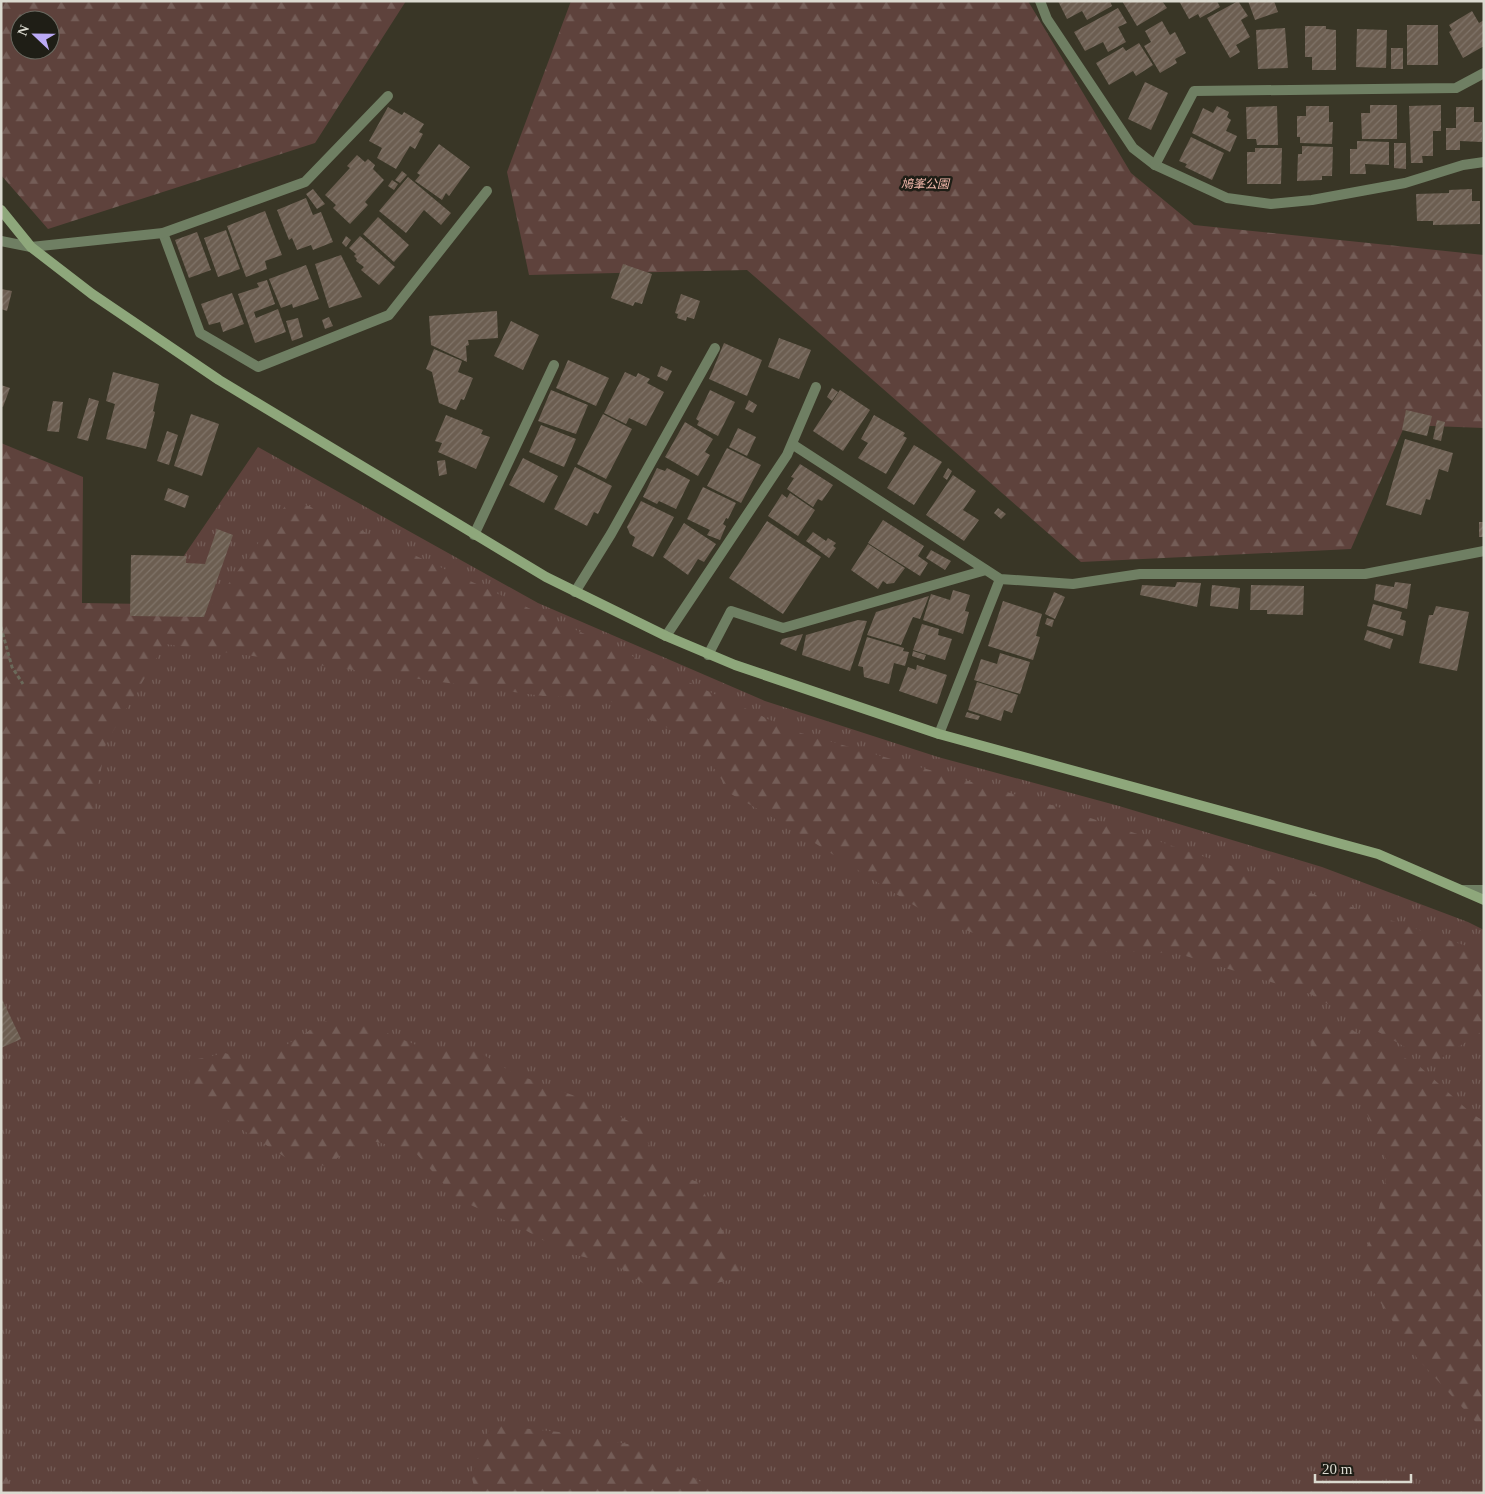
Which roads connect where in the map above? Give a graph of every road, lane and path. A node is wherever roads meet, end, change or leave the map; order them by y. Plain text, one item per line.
1 (1040, 1) edge
2 (1484, 73) edge
3 (388, 96) dead end
4 (1484, 162) edge
5 (1154, 165) junction
6 (488, 192) dead end
7 (1, 210) edge
8 (163, 233) junction
9 (1, 241) edge
10 (31, 248) junction
11 (715, 348) dead end
12 (554, 366) dead end
13 (816, 387) dead end
14 (792, 444) junction
15 (474, 535) junction
16 (1484, 551) edge
17 (986, 570) junction
18 (1000, 579) junction
19 (575, 592) junction
20 (1, 627) edge
21 (666, 636) junction
22 (708, 655) junction
23 (23, 684) dead end
24 (939, 734) junction
25 (1464, 890) junction
26 (1484, 890) edge
27 (1484, 900) edge

1 - 5 street
2 - 5 street
3 - 8 street
4 - 5 street
6 - 8 street
7 - 10 street
8 - 10 street
9 - 10 street
10 - 15 street
11 - 19 street
12 - 15 street
13 - 14 street
14 - 17 street
14 - 21 street
15 - 19 street
16 - 18 street
17 - 18 street
17 - 22 street
18 - 24 street
19 - 21 street
20 - 23 path
21 - 22 street
22 - 24 street
24 - 25 street
25 - 26 street
25 - 27 street

